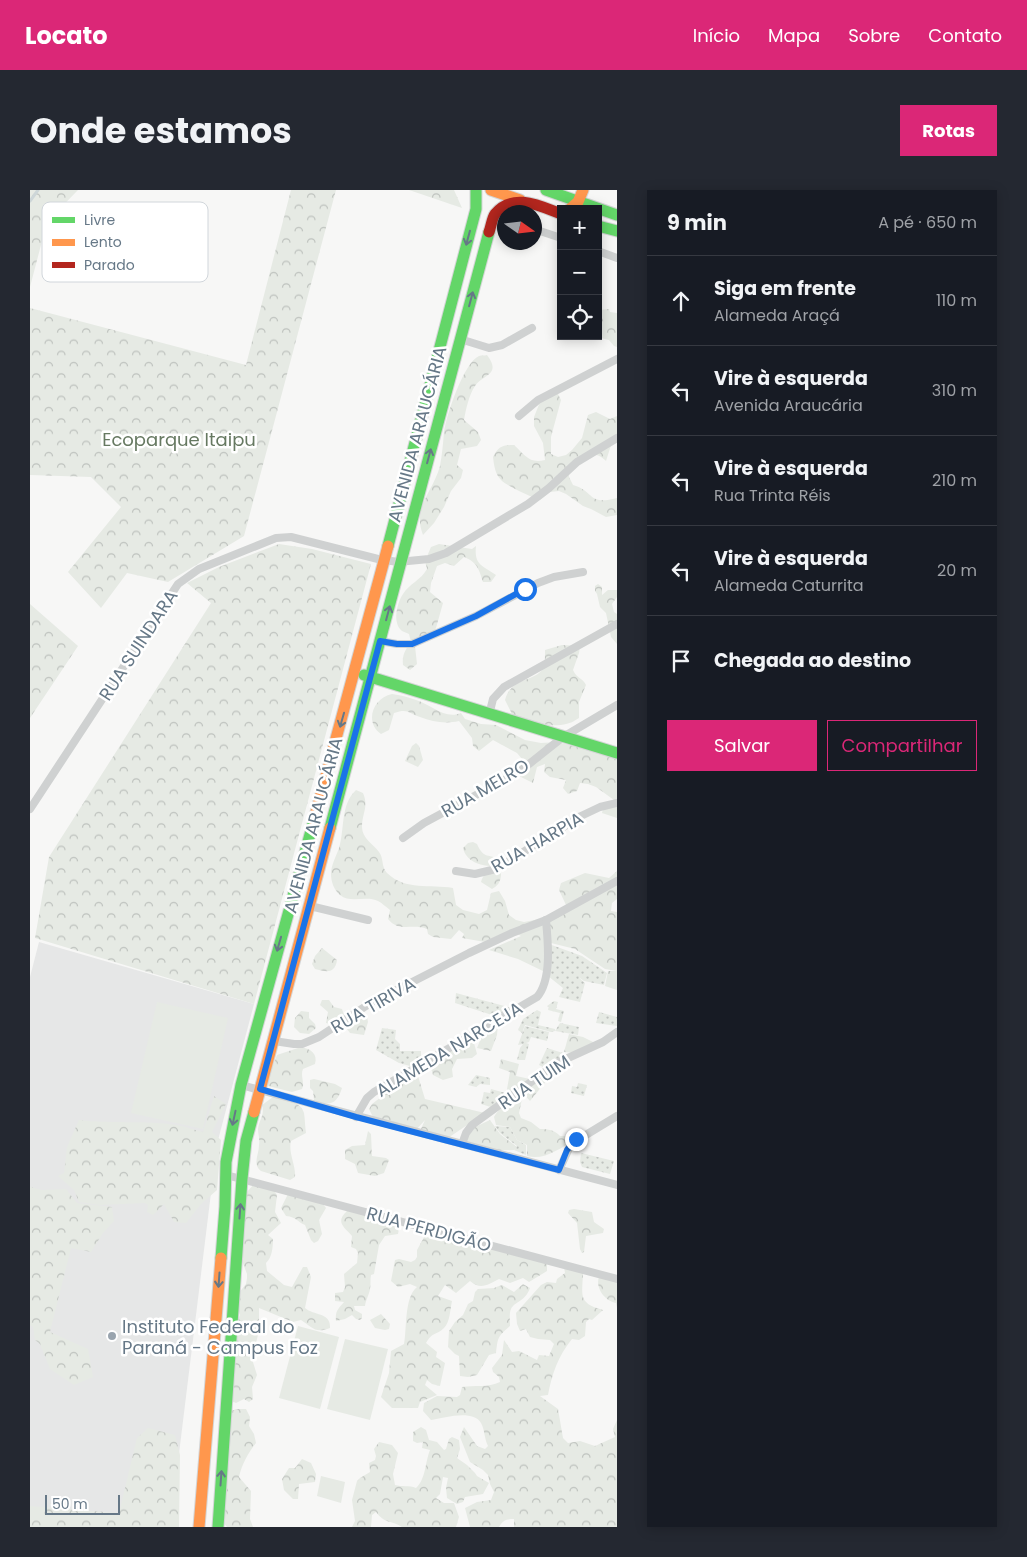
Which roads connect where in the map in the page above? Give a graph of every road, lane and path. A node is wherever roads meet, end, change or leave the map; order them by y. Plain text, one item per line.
1 (476, 190) edge
2 (491, 190) edge
3 (546, 190) edge
4 (583, 190) edge
5 (528, 202) junction
6 (505, 205) edge
7 (574, 205) edge
8 (602, 212) edge
9 (557, 213) edge
10 (617, 215) edge
11 (497, 223) edge
12 (602, 227) edge
13 (617, 231) edge
14 (542, 232) edge
15 (557, 237) edge
16 (602, 252) edge
17 (617, 258) edge
18 (532, 328) dead end
19 (460, 339) junction
20 (617, 358) edge
21 (519, 416) dead end
22 (617, 438) edge
23 (381, 559) junction
24 (401, 562) junction
25 (583, 572) dead end
26 (617, 624) edge
27 (380, 641) junction
28 (355, 673) junction
29 (371, 677) junction
30 (617, 705) edge
31 (489, 715) junction
32 (563, 737) junction
33 (617, 753) edge
34 (617, 803) edge
35 (30, 809) edge
36 (403, 838) dead end
37 (456, 871) dead end
38 (617, 881) edge
39 (310, 906) junction
40 (368, 920) dead end
41 (546, 920) junction
42 (617, 1032) edge
43 (274, 1041) junction
44 (241, 1085) junction
45 (260, 1089) junction
46 (617, 1116) edge
47 (356, 1117) junction
48 (462, 1144) junction
49 (559, 1170) junction
50 (226, 1175) junction
51 (242, 1179) junction
52 (617, 1185) edge
53 (617, 1279) edge
54 (199, 1527) edge
55 (218, 1527) edge

1 -> 23 street, AVENIDA ARAUCÁRIA
2 - 5 street
3 - 7 street
4 - 7 street
5 - 6 street, AVENIDA ARAUCÁRIA
5 - 9 street, AVENIDA ARAUCÁRIA
8 - 10 street
19 -> 11 street, AVENIDA ARAUCÁRIA
12 - 13 street
14 - 15 street
16 - 17 street
18 - 19 street
24 -> 19 street, AVENIDA ARAUCÁRIA
20 - 21 street
22 - 24 street, RUA SUINDARA
23 - 24 street, RUA SUINDARA
23 - 28 street, AVENIDA ARAUCÁRIA
23 - 35 street, RUA SUINDARA
27 -> 24 street, AVENIDA ARAUCÁRIA
25 - 27 street
26 - 31 street
27 - 29 street, AVENIDA ARAUCÁRIA
28 - 29 street
28 -> 44 street, AVENIDA ARAUCÁRIA
29 - 31 street
29 - 39 street, AVENIDA ARAUCÁRIA
30 - 32 street, RUA MELRO
31 - 32 street
32 - 33 street
32 - 36 street, RUA MELRO
34 - 37 street, RUA HARPIA
38 - 41 street
39 - 40 street
39 - 43 street, AVENIDA ARAUCÁRIA
41 - 43 street, RUA TIRIVA
41 - 47 street, ALAMEDA NARCEJA
42 - 48 street, RUA TUIM
43 - 45 street, AVENIDA ARAUCÁRIA
44 - 45 street
44 -> 50 street, AVENIDA ARAUCÁRIA
45 - 47 street
45 - 51 street, AVENIDA ARAUCÁRIA
46 - 49 street
47 - 48 street
48 - 49 street
49 - 52 street
50 - 51 street, RUA PERDIGÃO
50 -> 54 street, AVENIDA ARAUCÁRIA
51 - 53 street, RUA PERDIGÃO
55 -> 51 street, AVENIDA ARAUCÁRIA

